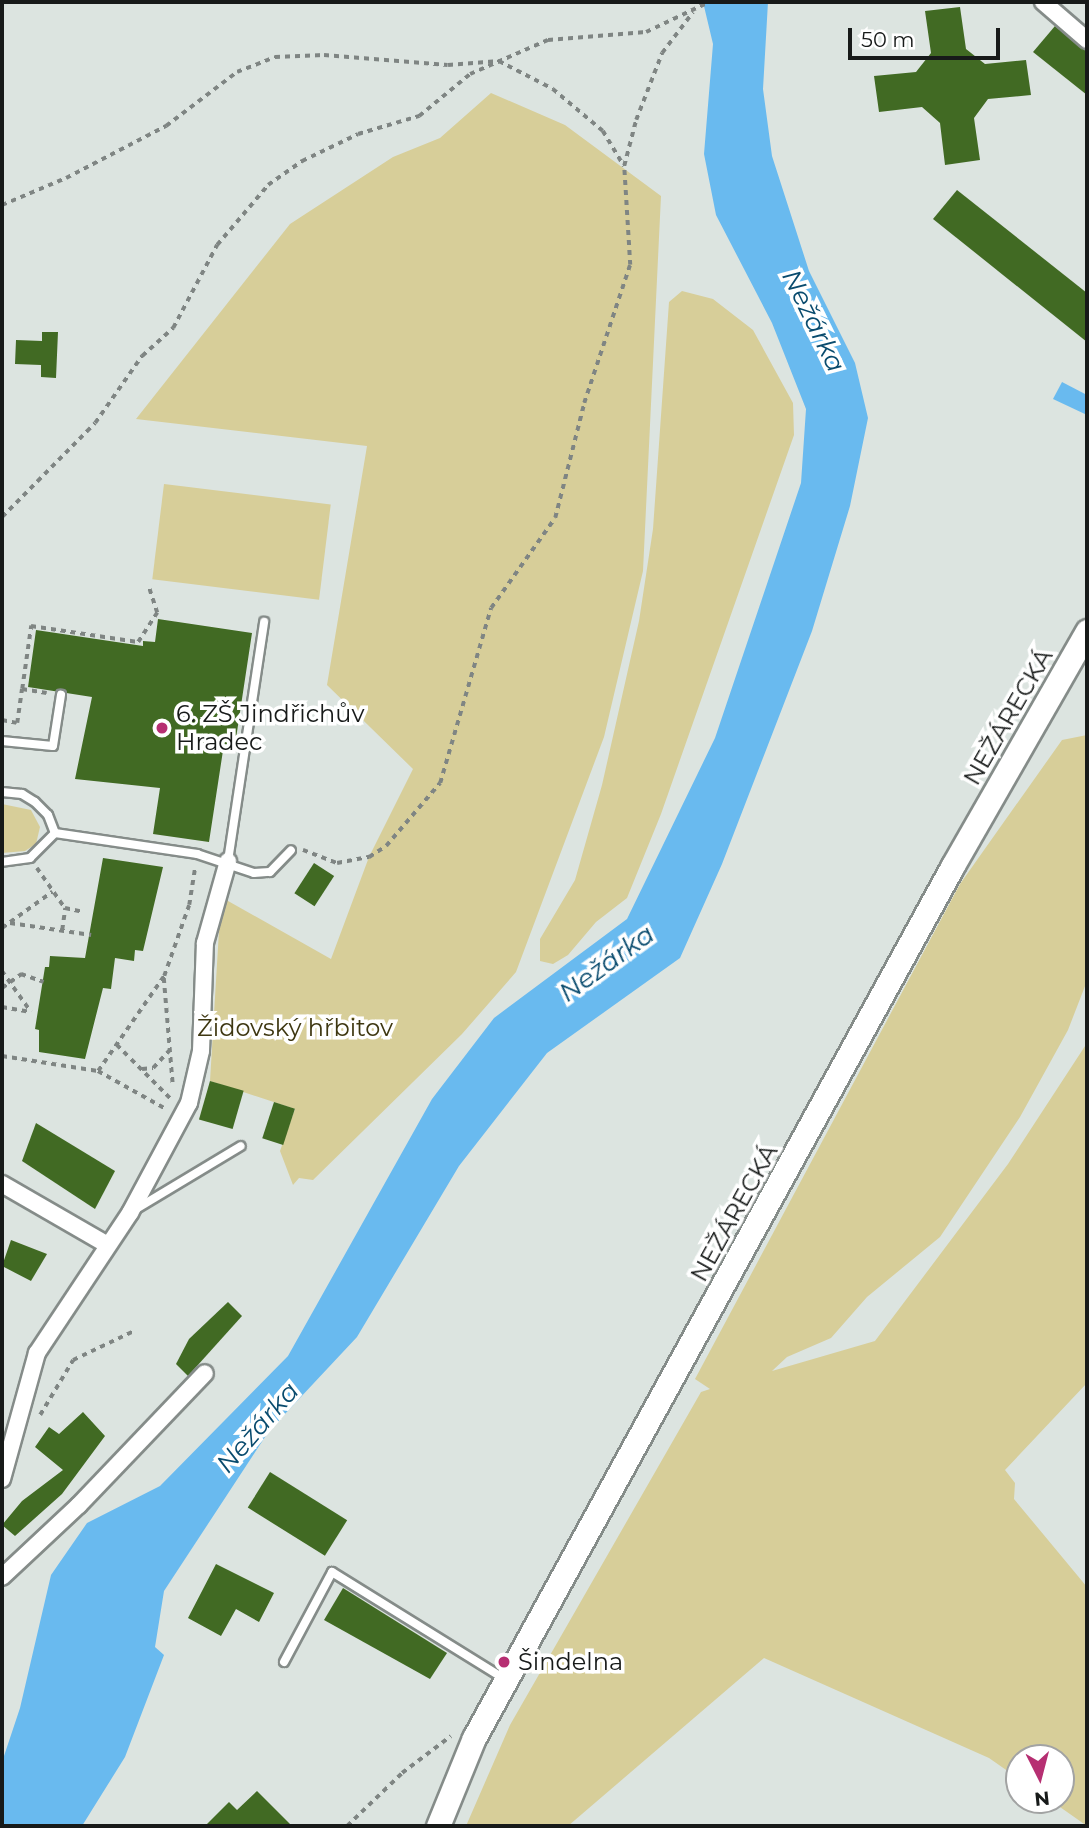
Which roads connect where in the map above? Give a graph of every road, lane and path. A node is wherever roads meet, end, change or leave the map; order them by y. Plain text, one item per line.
1 (709, 2) edge
2 (1041, 3) edge
3 (693, 12) junction
4 (1087, 40) edge
5 (499, 61) junction
6 (624, 166) junction
7 (2, 205) edge
8 (2, 517) edge
9 (149, 588) dead end
10 (264, 622) dead end
11 (1087, 631) edge
12 (22, 689) junction
13 (61, 695) joint
14 (2, 720) edge
15 (2, 741) edge
16 (2, 792) edge
17 (55, 833) junction
18 (291, 850) joint
19 (197, 854) junction
20 (30, 858) junction
21 (228, 861) junction
22 (2, 862) edge
23 (52, 892) junction
24 (65, 908) junction
25 (84, 912) dead end
26 (10, 923) junction
27 (2, 928) edge
28 (62, 930) junction
29 (91, 935) dead end
30 (2, 971) edge
31 (164, 976) junction
32 (9, 982) junction
33 (44, 982) dead end
34 (2, 988) edge
35 (2, 1007) edge
36 (117, 1045) junction
37 (172, 1048) junction
38 (2, 1056) edge
39 (142, 1069) junction
40 (97, 1070) junction
41 (169, 1111) dead end
42 (241, 1146) dead end
43 (2, 1184) edge
44 (130, 1213) junction
45 (106, 1244) junction
46 (134, 1331) dead end
47 (205, 1373) dead end
48 (15, 1439) junction
49 (6, 1455) edge
50 (2, 1479) edge
51 (2, 1577) edge
52 (284, 1662) dead end
53 (506, 1680) junction
54 (457, 1732) dead end
55 (347, 1826) edge
56 (438, 1826) edge

1 - 3 path
2 - 4 street
3 - 5 path
3 - 6 path
5 - 6 path
5 - 7 path
5 - 8 path
6 - 18 path
9 - 12 path
10 - 21 lane
11 - 53 street, NEŽÁRECKÁ
12 - 13 path
12 - 14 path
13 - 15 lane
16 - 17 lane
17 - 19 lane
17 - 20 lane
18 - 21 lane
19 - 21 lane
19 - 31 path
20 - 22 lane
20 - 23 path
21 - 44 street
23 - 24 path
23 - 26 path
24 - 25 path
24 - 28 path
26 - 27 path
26 - 28 path
28 - 29 path
30 - 32 path
31 - 36 path
31 - 37 path
32 - 33 path
32 - 34 path
32 - 35 path
36 - 39 path
36 - 40 path
37 - 39 path
37 - 39 path
38 - 40 path
40 - 41 path
42 - 44 lane
43 - 45 street
44 - 45 street
45 - 48 street
46 - 48 path
47 - 51 street
48 - 49 street
49 - 50 street
52 - 53 lane
53 - 56 street, NEŽÁRECKÁ
54 - 55 path

